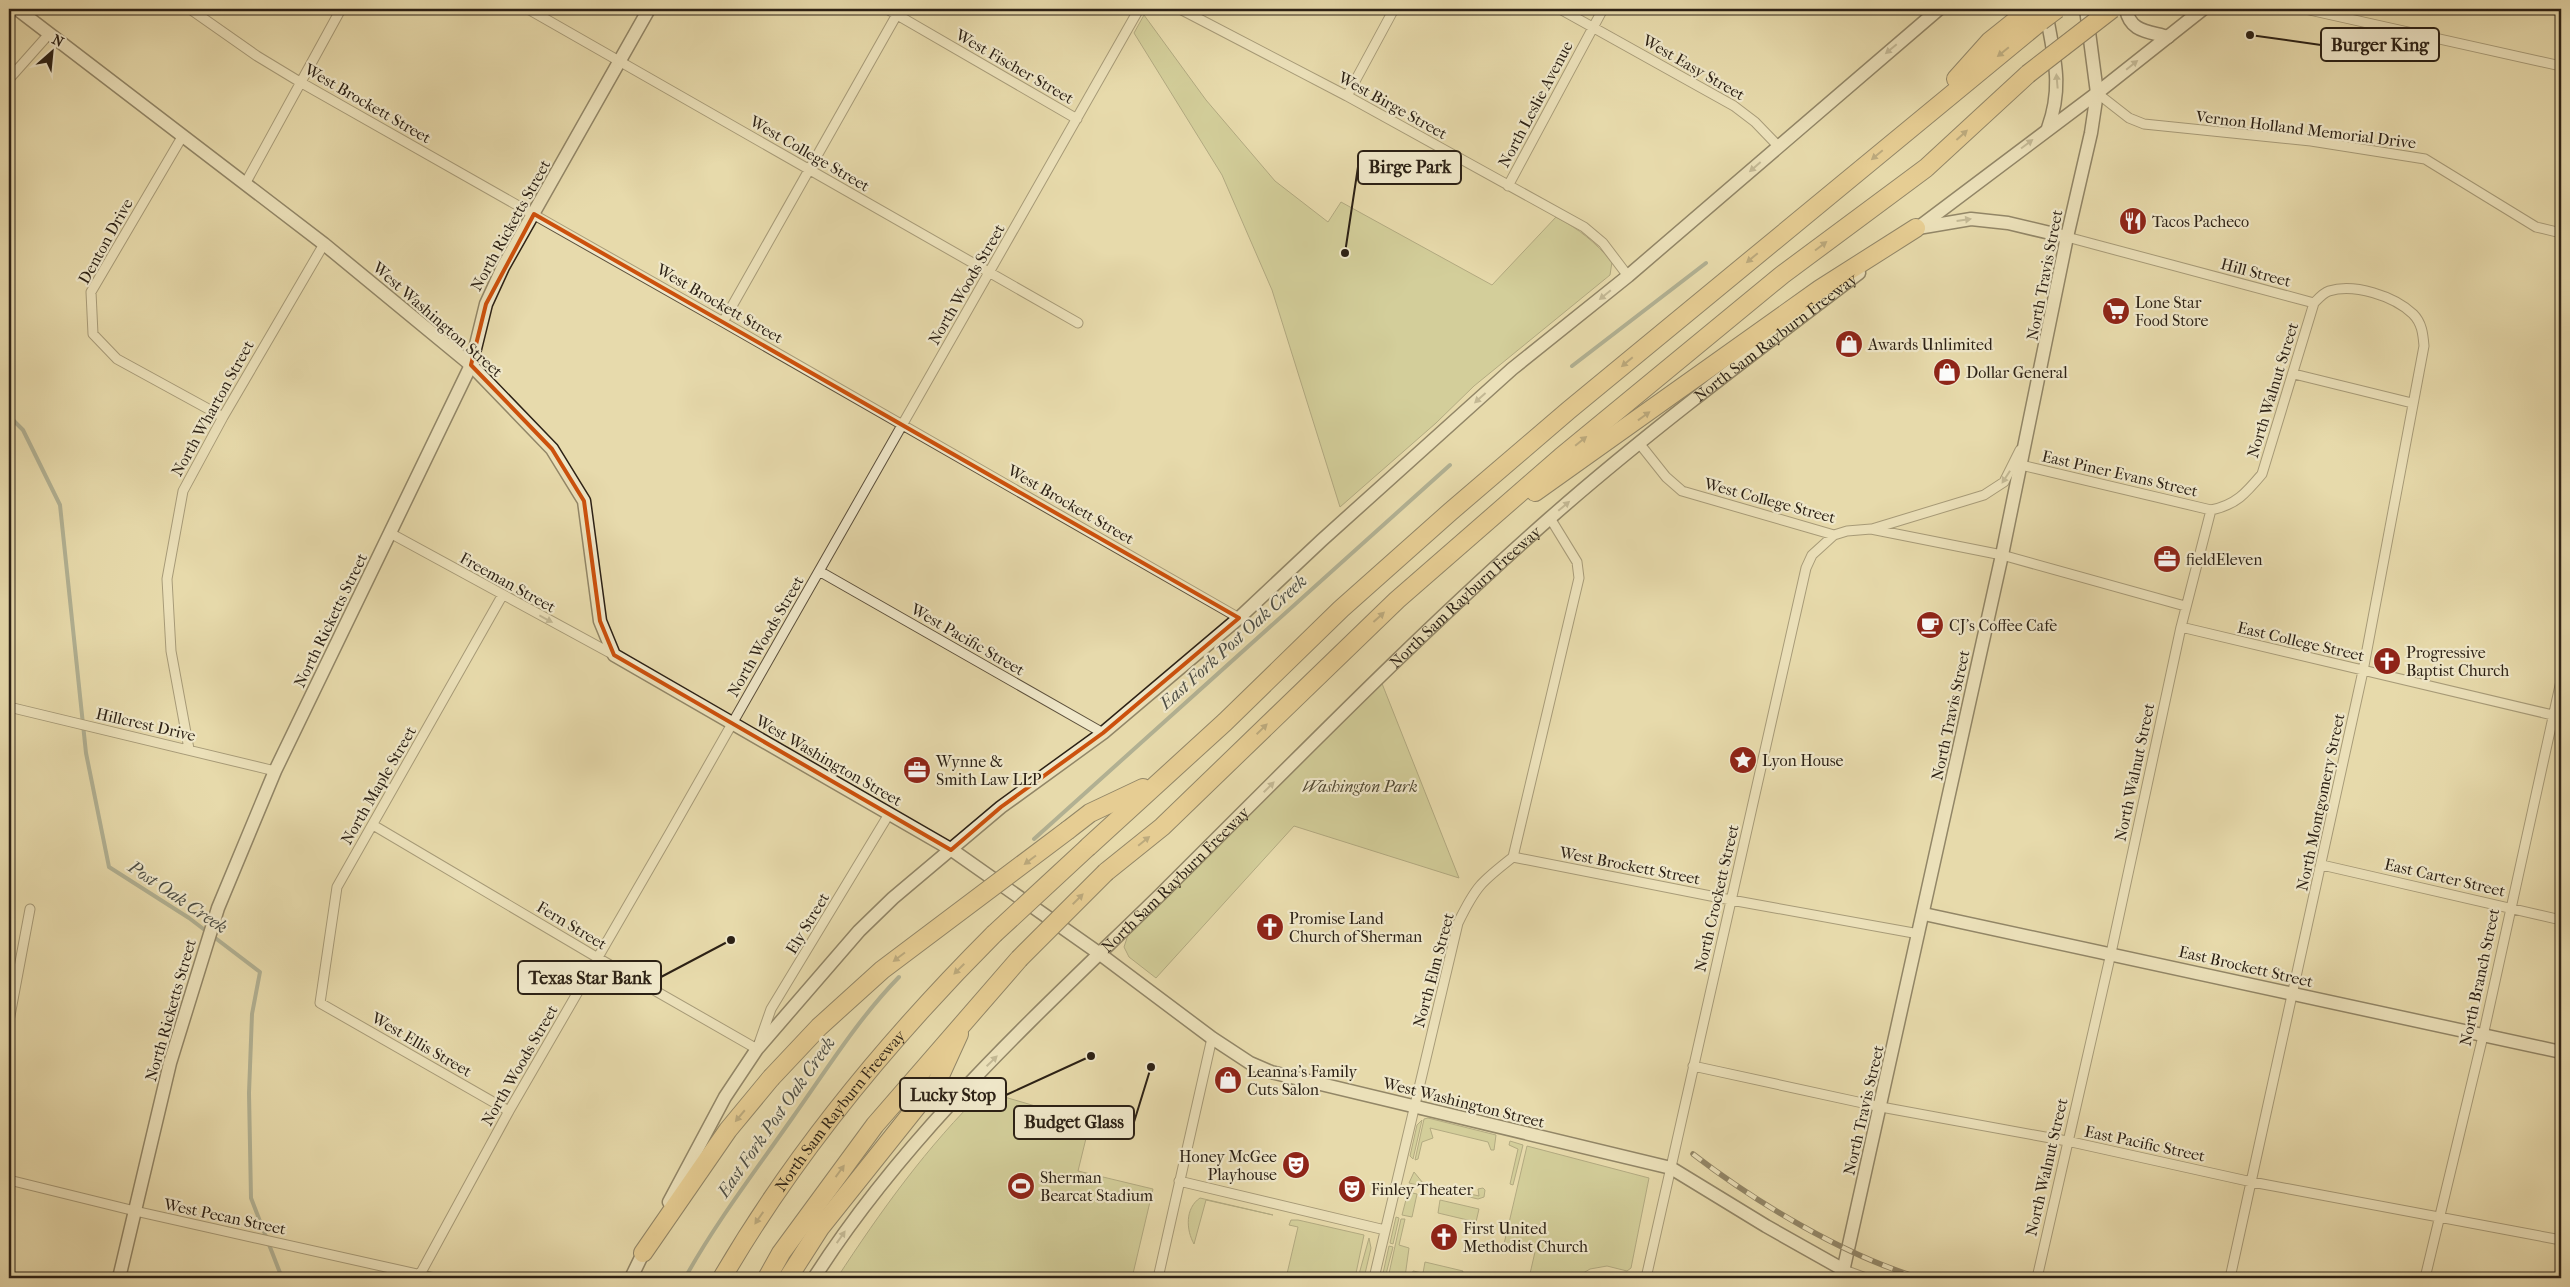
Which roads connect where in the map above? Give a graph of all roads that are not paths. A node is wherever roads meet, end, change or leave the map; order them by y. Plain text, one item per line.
1 (17, 9) edge
2 (190, 9) edge
3 (341, 9) edge
4 (528, 9) edge
5 (649, 9) edge
6 (887, 9) edge
7 (1139, 9) edge
8 (1180, 9) edge
9 (1394, 9) edge
10 (1560, 9) edge
11 (1603, 9) edge
12 (1939, 9) edge
13 (2057, 9) edge
14 (2086, 9) edge
15 (2112, 9) edge
16 (2126, 9) edge
17 (2203, 9) edge
18 (2305, 9) edge
19 (898, 12) edge
20 (1928, 13) edge
21 (2039, 13) edge
22 (1593, 27) junction
23 (49, 34) junction
24 (2168, 37) junction
25 (619, 62) junction
26 (2561, 66) edge
27 (9, 79) edge
28 (300, 82) junction
29 (2097, 93) junction
30 (1347, 96) junction
31 (1077, 119) junction
32 (2048, 128) junction
33 (182, 137) junction
34 (1779, 146) junction
35 (809, 169) junction
36 (245, 184) junction
37 (1508, 186) junction
38 (534, 214) junction
39 (1916, 228) junction
40 (2561, 233) edge
41 (2067, 237) junction
42 (324, 244) junction
43 (989, 273) junction
44 (1628, 276) junction
45 (2314, 303) junction
46 (723, 322) junction
47 (1078, 323) dead end
48 (471, 365) junction
49 (2294, 374) junction
50 (2412, 403) junction
51 (223, 417) junction
52 (903, 424) junction
53 (2027, 434) junction
54 (1639, 443) junction
55 (2021, 465) junction
56 (2211, 510) junction
57 (1550, 518) junction
58 (1871, 529) junction
59 (390, 533) junction
60 (1834, 536) junction
61 (1461, 544) junction
62 (2002, 555) junction
63 (819, 571) junction
64 (502, 596) junction
65 (2185, 606) junction
66 (1239, 618) junction
67 (2180, 627) junction
68 (614, 655) junction
69 (2363, 671) junction
70 (2561, 682) edge
71 (9, 707) edge
72 (2558, 716) edge
73 (733, 723) junction
74 (1102, 733) junction
75 (189, 749) junction
76 (276, 771) junction
77 (1159, 780) junction
78 (889, 814) junction
79 (373, 824) junction
80 (951, 850) junction
81 (1513, 857) junction
82 (2322, 864) junction
83 (1730, 900) junction
84 (2510, 908) junction
85 (30, 909) dead end
86 (1924, 914) junction
87 (2561, 920) edge
88 (1919, 934) junction
89 (2111, 953) junction
90 (1100, 954) junction
91 (598, 958) junction
92 (2292, 993) junction
93 (320, 1003) joint
94 (968, 1015) junction
95 (9, 1019) edge
96 (2483, 1036) junction
97 (1212, 1038) junction
98 (757, 1050) junction
99 (2561, 1052) edge
100 (1693, 1066) junction
101 (1413, 1106) junction
102 (1881, 1107) junction
103 (509, 1111) junction
104 (2067, 1141) junction
105 (1671, 1168) junction
106 (9, 1180) edge
107 (1179, 1181) junction
108 (2252, 1182) junction
109 (135, 1211) junction
110 (2438, 1218) junction
111 (1385, 1230) junction
112 (2561, 1240) edge
113 (643, 1253) junction
114 (1843, 1274) edge
115 (419, 1276) edge
116 (119, 1278) edge
117 (435, 1278) edge
118 (631, 1278) edge
119 (722, 1278) edge
120 (767, 1278) edge
121 (788, 1278) edge
122 (814, 1278) edge
123 (1158, 1278) edge
124 (1374, 1278) edge
125 (1646, 1278) edge
126 (1866, 1278) edge
127 (2037, 1278) edge
128 (2230, 1278) edge
129 (2425, 1278) edge

1 - 23 main road, West Washington Street
2 - 28 street, West Brockett Street
3 - 28 street
4 - 25 street, West College Street
5 - 25 main road, North Ricketts Street
6 - 19 street, West Fischer Street
7 - 31 street, North Woods Street
8 - 30 street, West Birge Street
9 - 30 street
10 - 22 street, West Easy Street
11 - 22 street, North Leslie Avenue
12 - 20 main road
13 - 21 highway, North Sam Rayburn Freeway, bridge
14 - 29 main road, North Travis Street
61 -> 15 highway, bridge
16 - 24 main road
17 - 24 main road, North Sam Rayburn Freeway
18 - 26 street
19 - 31 street, West Fischer Street
19 - 35 street
20 -> 34 main road
32 -> 21 main road
21 -> 77 highway, North Sam Rayburn Freeway
22 - 34 street, West Easy Street
22 - 37 street, North Leslie Avenue
23 - 27 street
23 - 33 main road, West Washington Street
29 -> 24 main road, North Sam Rayburn Freeway
25 - 35 street, West College Street
25 - 38 main road, North Ricketts Street
28 - 36 street
28 - 38 street, West Brockett Street
29 - 32 main road, North Sam Rayburn Freeway
29 - 40 street, Vernon Holland Memorial Drive
29 - 41 main road, North Travis Street
30 - 37 street, West Birge Street
31 - 43 street, North Woods Street
39 -> 32 main road, North Sam Rayburn Freeway
33 - 36 main road, West Washington Street
33 - 51 street, Denton Drive
34 -> 44 main road
35 - 43 street, West College Street
35 - 46 street
36 - 42 main road, West Washington Street
37 - 44 street, West Birge Street
38 - 46 street, West Brockett Street
38 - 48 main road, North Ricketts Street
39 -> 41 main road
39 - 54 main road, North Sam Rayburn Freeway
61 -> 39 highway
41 - 45 street, Hill Street
41 - 53 main road, North Travis Street
42 - 48 main road, West Washington Street
42 - 51 street, North Wharton Street
43 - 47 street, West College Street
43 - 52 street, North Woods Street
44 -> 66 main road
45 - 49 street, North Walnut Street
45 - 50 street, North Montgomery Street
46 - 52 street, West Brockett Street
48 - 59 main road, North Ricketts Street
48 - 68 main road, West Washington Street
49 - 50 street
49 - 56 street, North Walnut Street
50 - 69 street, North Montgomery Street
51 - 75 street, North Wharton Street
52 - 63 street, North Woods Street
52 - 66 street, West Brockett Street
53 - 55 main road, North Travis Street
53 -> 58 street
57 -> 54 main road, North Sam Rayburn Freeway
54 - 60 street, West College Street
55 - 56 street, East Piner Evans Street
55 - 62 main road, North Travis Street
56 - 65 street, North Walnut Street
57 - 81 street
90 -> 57 main road, North Sam Rayburn Freeway
58 - 60 street, West College Street
58 - 62 street, West College Street
59 - 64 street, Freeman Street
59 - 76 main road, North Ricketts Street
60 - 83 street, North Crockett Street
94 -> 61 highway, bridge
62 - 65 street
62 - 86 main road, North Travis Street
63 - 73 street, North Woods Street
63 - 74 street, West Pacific Street
64 -> 68 street, Freeman Street
64 - 79 street, North Maple Street
65 - 67 street, North Walnut Street
66 - 74 main road
67 - 69 street, East College Street
67 - 89 street, North Walnut Street
68 - 73 main road, West Washington Street
69 - 72 street, East College Street
69 - 82 street, North Montgomery Street
70 - 72 street, North Branch Street
71 - 75 street, Hillcrest Drive
72 - 84 street, North Branch Street
73 - 78 main road, West Washington Street
73 - 91 street, North Woods Street
74 - 80 main road
75 - 76 street, Hillcrest Drive
76 - 109 main road, North Ricketts Street
77 -> 113 highway, bridge
77 -> 119 highway, North Sam Rayburn Freeway, bridge
78 - 80 main road, West Washington Street
78 - 98 street, Ely Street
79 - 91 street, Fern Street
79 - 93 street, North Maple Street
80 - 90 main road, West Washington Street
80 - 98 main road
81 - 83 street, West Brockett Street
81 - 101 street, North Elm Street
82 - 84 street, East Carter Street
82 - 92 street, North Montgomery Street
83 - 88 street, West Brockett Street
83 - 100 street, North Crockett Street
84 - 87 street, East Carter Street
84 - 96 street, North Branch Street
85 - 95 street
86 - 88 main road, North Travis Street
86 - 89 main road, East Brockett Street
88 - 102 main road, North Travis Street
89 - 92 main road, East Brockett Street
89 - 104 street, North Walnut Street
90 - 97 main road, West Washington Street
122 -> 90 main road, North Sam Rayburn Freeway
91 - 98 street, Fern Street
91 - 103 street, North Woods Street
92 - 96 main road, East Brockett Street
92 - 108 street, North Montgomery Street
93 - 103 street, West Ellis Street
120 -> 94 highway
94 - 121 highway
96 - 99 main road, East Brockett Street
96 - 110 street, North Branch Street
97 - 101 main road, West Washington Street
97 - 107 street
98 - 113 main road
100 - 102 street, East Pacific Street
100 - 105 street, North Crockett Street
101 - 105 main road, West Washington Street
101 - 111 street, North Elm Street
102 - 104 street, East Pacific Street
102 - 114 main road, North Travis Street
103 - 115 street, North Woods Street
104 - 108 street, East Pacific Street
104 - 127 street, North Walnut Street
105 - 114 main road, West Washington Street
105 - 125 street, North Crockett Street
106 - 109 street, West Pecan Street
107 - 111 street
107 - 123 street
108 - 110 street, East Pacific Street
108 - 128 street, North Montgomery Street
109 - 115 street, West Pecan Street
109 - 116 main road, North Ricketts Street
110 - 112 street, East Pacific Street
110 - 129 street, North Branch Street
111 - 124 street, North Elm Street
113 - 118 main road
114 - 126 street
115 - 117 street, West Pecan Street

